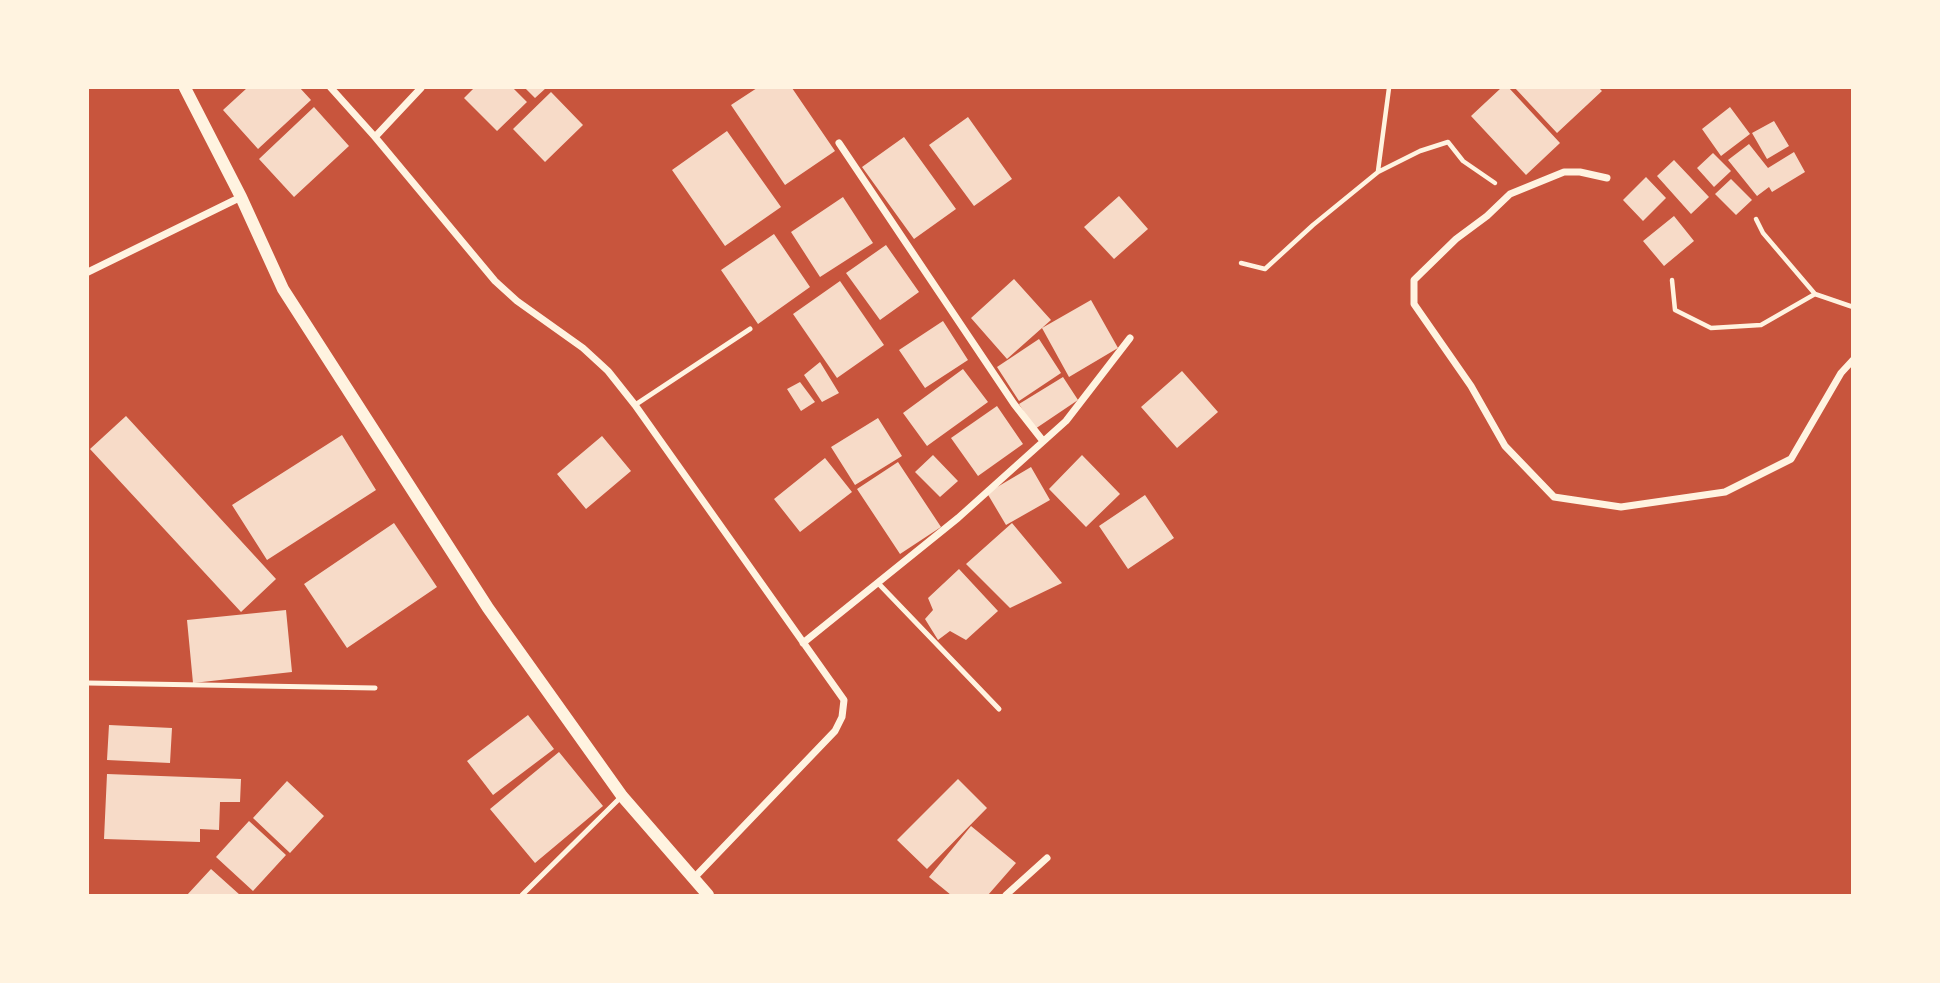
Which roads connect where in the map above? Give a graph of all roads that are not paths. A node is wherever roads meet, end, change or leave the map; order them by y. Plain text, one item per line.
1 (185, 88) edge
2 (331, 88) edge
3 (421, 88) edge
4 (375, 137) junction
5 (839, 143) dead end
6 (1607, 178) dead end
7 (241, 197) junction
8 (88, 272) edge
9 (750, 329) dead end
10 (1130, 338) dead end
11 (1853, 360) edge
12 (635, 405) junction
13 (1043, 441) junction
14 (878, 583) junction
15 (803, 643) junction
16 (88, 683) edge
17 (375, 688) dead end
18 (999, 709) dead end
19 (622, 796) junction
20 (1047, 858) dead end
21 (693, 879) junction
22 (523, 895) edge
23 (708, 895) edge
24 (1006, 895) edge

1 - 7 street
2 - 4 street
3 - 4 street
4 - 12 street
5 - 13 street
6 - 11 street
7 - 8 street
7 - 19 street
9 - 12 lane
10 - 13 street
12 - 15 street
13 - 14 street
14 - 15 street
14 - 18 lane
15 - 21 street
16 - 17 lane
19 - 21 street
19 - 22 lane
20 - 24 street
21 - 23 street

